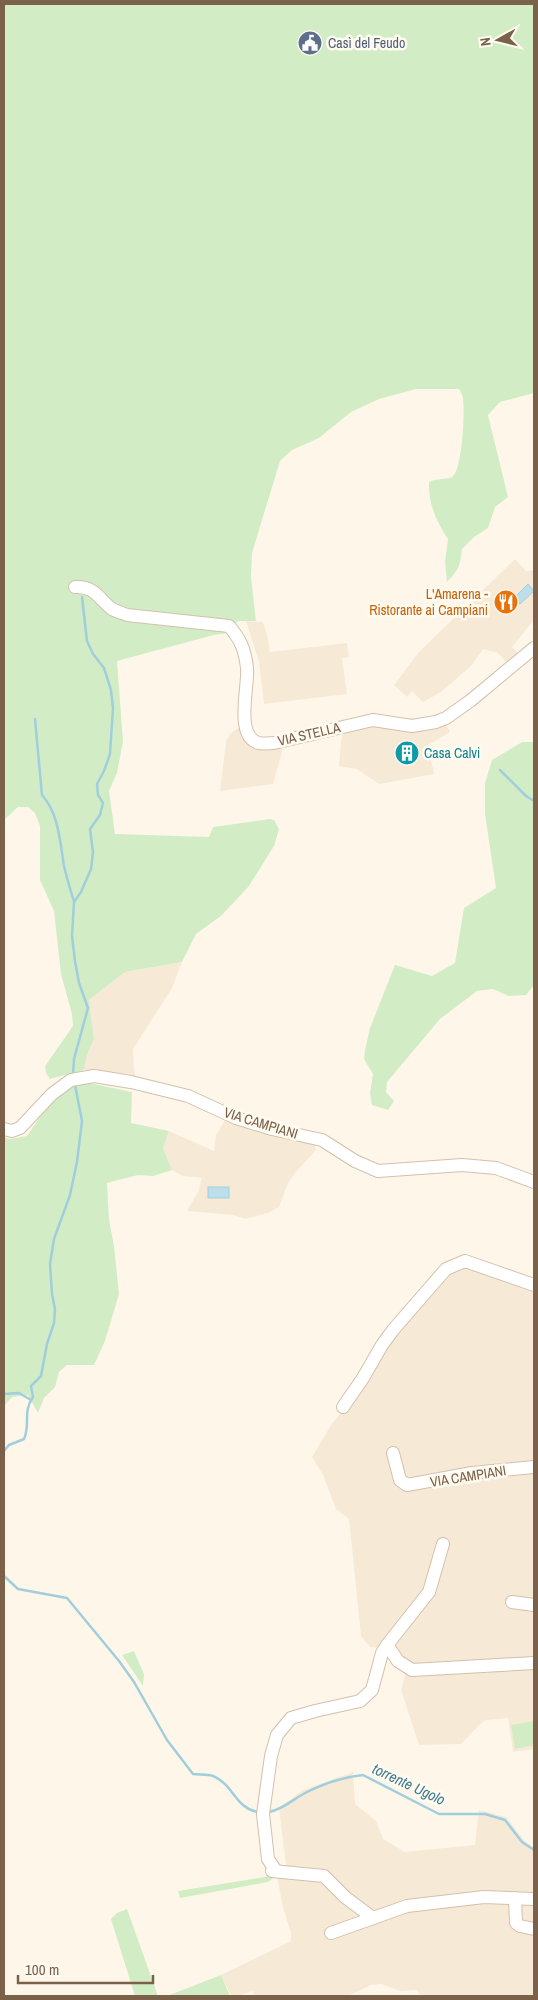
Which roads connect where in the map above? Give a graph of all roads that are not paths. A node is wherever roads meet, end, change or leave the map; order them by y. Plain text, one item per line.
1 (76, 587) dead end
2 (534, 648) edge
3 (4, 1129) edge
4 (534, 1182) edge
5 (534, 1285) edge
6 (343, 1407) dead end
7 (393, 1454) dead end
8 (534, 1467) edge
9 (443, 1544) dead end
10 (512, 1602) dead end
11 (534, 1605) edge
12 (387, 1645) junction
13 (534, 1662) edge
14 (515, 1898) junction
15 (534, 1899) edge
16 (373, 1918) junction
17 (534, 1929) edge
18 (331, 1933) dead end

1 - 2 street, VIA STELLA
3 - 4 street, VIA CAMPIANI
5 - 6 street
7 - 8 street, VIA CAMPIANI
9 - 12 street
10 - 11 street
12 - 13 street
12 - 16 street
14 - 15 street
14 - 16 street
14 - 17 street
16 - 18 street

